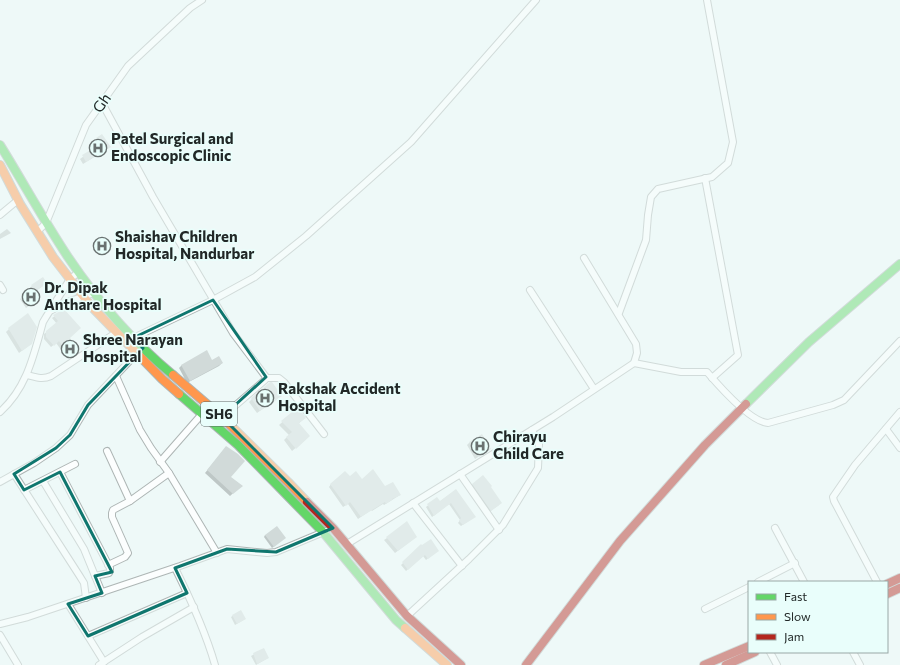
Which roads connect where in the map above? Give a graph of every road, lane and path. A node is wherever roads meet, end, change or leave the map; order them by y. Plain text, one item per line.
1 (202, 0) edge
2 (536, 0) edge
3 (708, 0) edge
4 (102, 103) junction
5 (0, 145) edge
6 (1, 168) edge
7 (705, 178) junction
8 (18, 200) junction
9 (0, 215) edge
10 (46, 222) junction
11 (37, 232) junction
12 (584, 258) dead end
13 (900, 264) edge
14 (79, 272) junction
15 (70, 279) junction
16 (530, 290) dead end
17 (94, 293) junction
18 (85, 297) junction
19 (213, 300) junction
20 (49, 312) junction
21 (619, 313) junction
22 (117, 332) junction
23 (130, 340) junction
24 (900, 341) edge
25 (143, 348) junction
26 (137, 354) junction
27 (634, 363) junction
28 (27, 374) junction
29 (116, 376) junction
30 (266, 378) junction
31 (712, 378) junction
32 (594, 389) junction
33 (742, 409) junction
34 (0, 412) edge
35 (900, 412) edge
36 (202, 414) junction
37 (222, 417) junction
38 (886, 429) junction
39 (532, 430) junction
40 (324, 434) dead end
41 (900, 448) edge
42 (106, 451) dead end
43 (160, 462) junction
44 (75, 464) dead end
45 (60, 472) junction
46 (169, 473) junction
47 (14, 474) junction
48 (460, 474) junction
49 (1, 478) edge
50 (43, 481) junction
51 (24, 490) junction
52 (130, 501) junction
53 (414, 503) junction
54 (333, 528) junction
55 (775, 528) dead end
56 (499, 530) junction
57 (323, 532) junction
58 (347, 544) junction
59 (216, 553) junction
60 (794, 563) junction
61 (108, 565) junction
62 (462, 566) junction
63 (175, 568) junction
64 (95, 576) junction
65 (900, 578) edge
66 (760, 581) edge
67 (803, 581) edge
68 (876, 581) edge
69 (888, 584) edge
70 (748, 588) edge
71 (900, 588) edge
72 (102, 592) junction
73 (187, 593) junction
74 (888, 594) edge
75 (86, 598) junction
76 (68, 604) junction
77 (194, 607) junction
78 (705, 609) dead end
79 (407, 616) junction
80 (0, 624) edge
81 (0, 635) edge
82 (88, 636) junction
83 (748, 646) edge
84 (753, 653) edge
85 (771, 653) edge
86 (854, 653) edge
87 (101, 664) edge
88 (18, 665) edge
89 (215, 665) edge
90 (447, 665) edge
91 (461, 665) edge
92 (526, 665) edge
93 (704, 665) edge
94 (726, 665) edge
95 (777, 665) edge
96 (860, 665) edge

1 - 4 street, Gh
2 - 19 street
3 - 7 street
4 - 10 street, Gh
4 - 19 street
5 - 10 main road, SH6
6 - 8 main road, SH6
7 - 21 street
7 - 31 street
8 - 9 street
8 - 11 main road, SH6
10 - 11 street, Gh
10 - 14 main road, SH6
11 - 15 main road, SH6
12 - 21 street
13 - 33 main road
14 - 15 street
14 - 17 main road, SH6
15 - 18 main road, SH6
15 - 20 street
16 - 32 street
17 - 18 street
17 - 23 main road, SH6
18 - 20 street
18 - 22 main road, SH6
19 - 23 street
19 - 30 street
20 - 28 street
21 - 27 street
22 - 23 main road, SH6
22 - 28 street
23 - 25 main road, SH6
23 - 26 main road, SH6
24 - 33 street
25 - 26 street
25 - 37 main road, SH6
26 - 29 street
26 - 36 main road, SH6
27 - 31 street
27 - 32 street
28 - 34 street
29 - 43 street
29 - 47 street
30 - 37 street
30 - 40 street
31 - 33 street
32 - 39 street
33 - 92 main road
35 - 38 street
36 - 43 street
36 - 57 main road, SH6
37 - 54 main road, SH6
38 - 41 street
38 - 68 street
39 - 48 street
39 - 56 street
42 - 52 street
43 - 46 street
44 - 45 street
45 - 50 street
45 - 61 street
46 - 52 street
46 - 59 street
47 - 49 street
47 - 51 street
48 - 53 street
48 - 56 street
50 - 51 street
50 - 64 street
51 - 75 street
52 - 61 street
53 - 58 street
53 - 62 street
54 - 57 street
54 - 58 main road, SH6
55 - 60 street
56 - 62 street
57 - 59 street
57 - 90 main road, SH6
58 - 79 main road, SH6
59 - 63 street
60 - 66 street
60 - 67 street
61 - 64 street
62 - 79 street
63 - 72 street
63 - 73 street
64 - 72 street
65 - 69 main road
70 - 78 street
71 - 74 main road
72 - 75 street
73 - 77 street
73 - 82 street
75 - 76 street
76 - 80 street
76 - 82 street
77 - 87 street
77 - 89 street
79 - 91 main road, SH6
81 - 88 street
82 - 87 street
83 - 93 main road
84 - 94 main road
85 - 95 street
86 - 96 street

